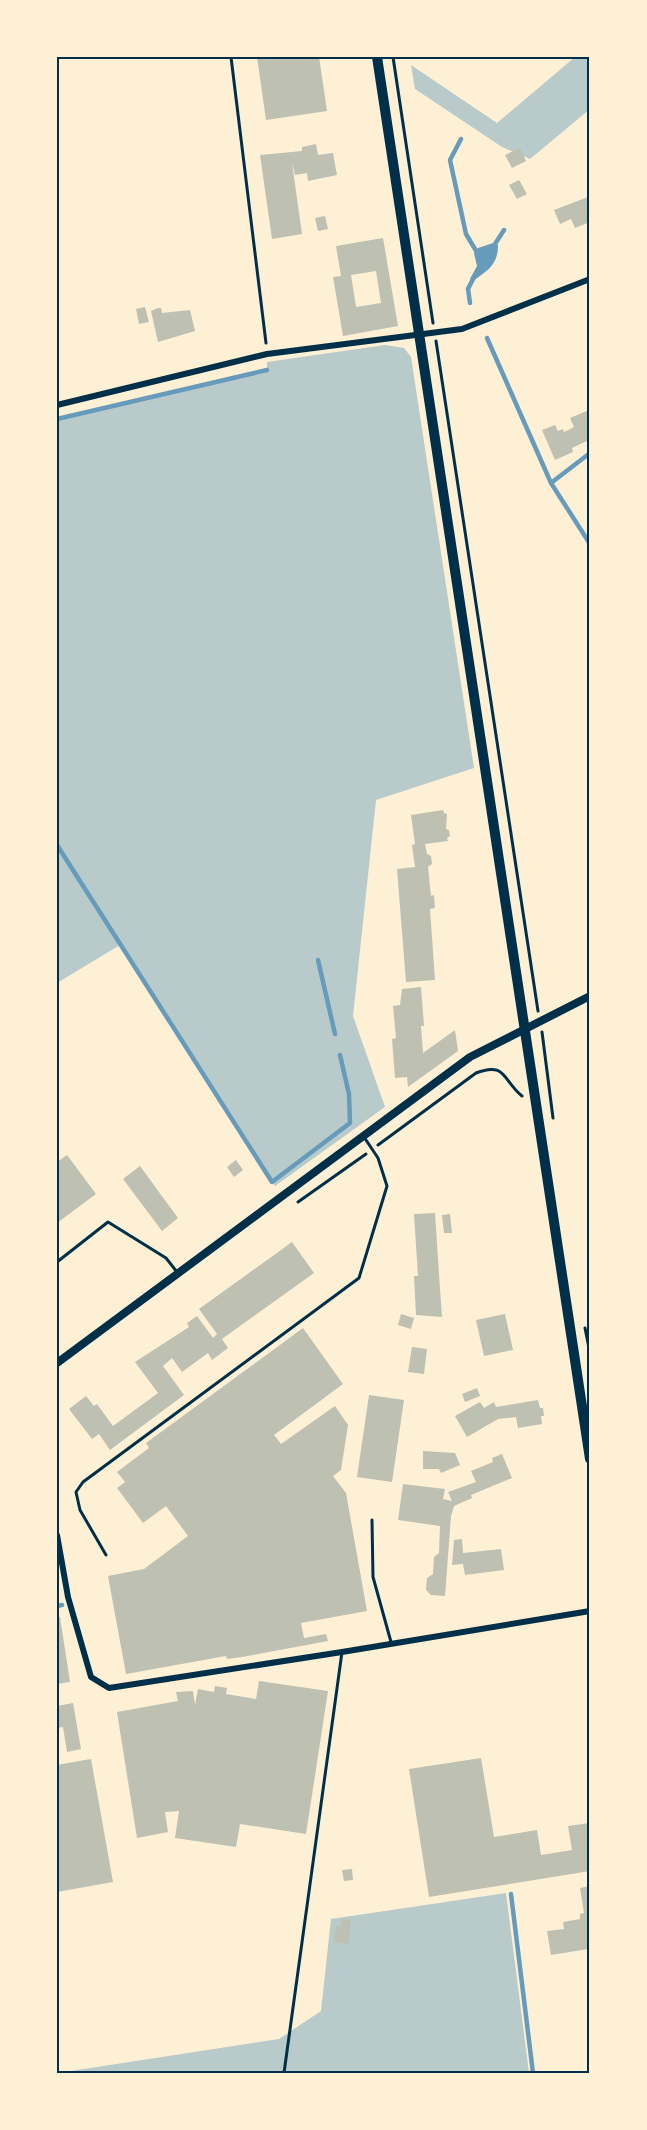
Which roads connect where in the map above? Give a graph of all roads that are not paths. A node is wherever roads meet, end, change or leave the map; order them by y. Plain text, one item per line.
1 (377, 57) edge
2 (590, 279) edge
3 (419, 333) junction
4 (57, 405) edge
5 (590, 996) edge
6 (524, 1028) junction
7 (363, 1136) junction
8 (57, 1262) edge
9 (178, 1273) junction
10 (57, 1363) edge
11 (590, 1459) edge
12 (372, 1520) dead end
13 (57, 1535) edge
14 (106, 1556) dead end
15 (590, 1611) edge
16 (392, 1644) junction
17 (342, 1652) junction
18 (284, 2073) edge

1 - 3 main road
2 - 3 street
3 - 4 street
3 - 6 main road
5 - 6 street
6 - 7 street
6 - 11 main road
7 - 9 street
7 - 14 lane
8 - 9 lane
9 - 10 street
12 - 16 lane
13 - 17 street
15 - 16 street
16 - 17 street
17 - 18 lane

